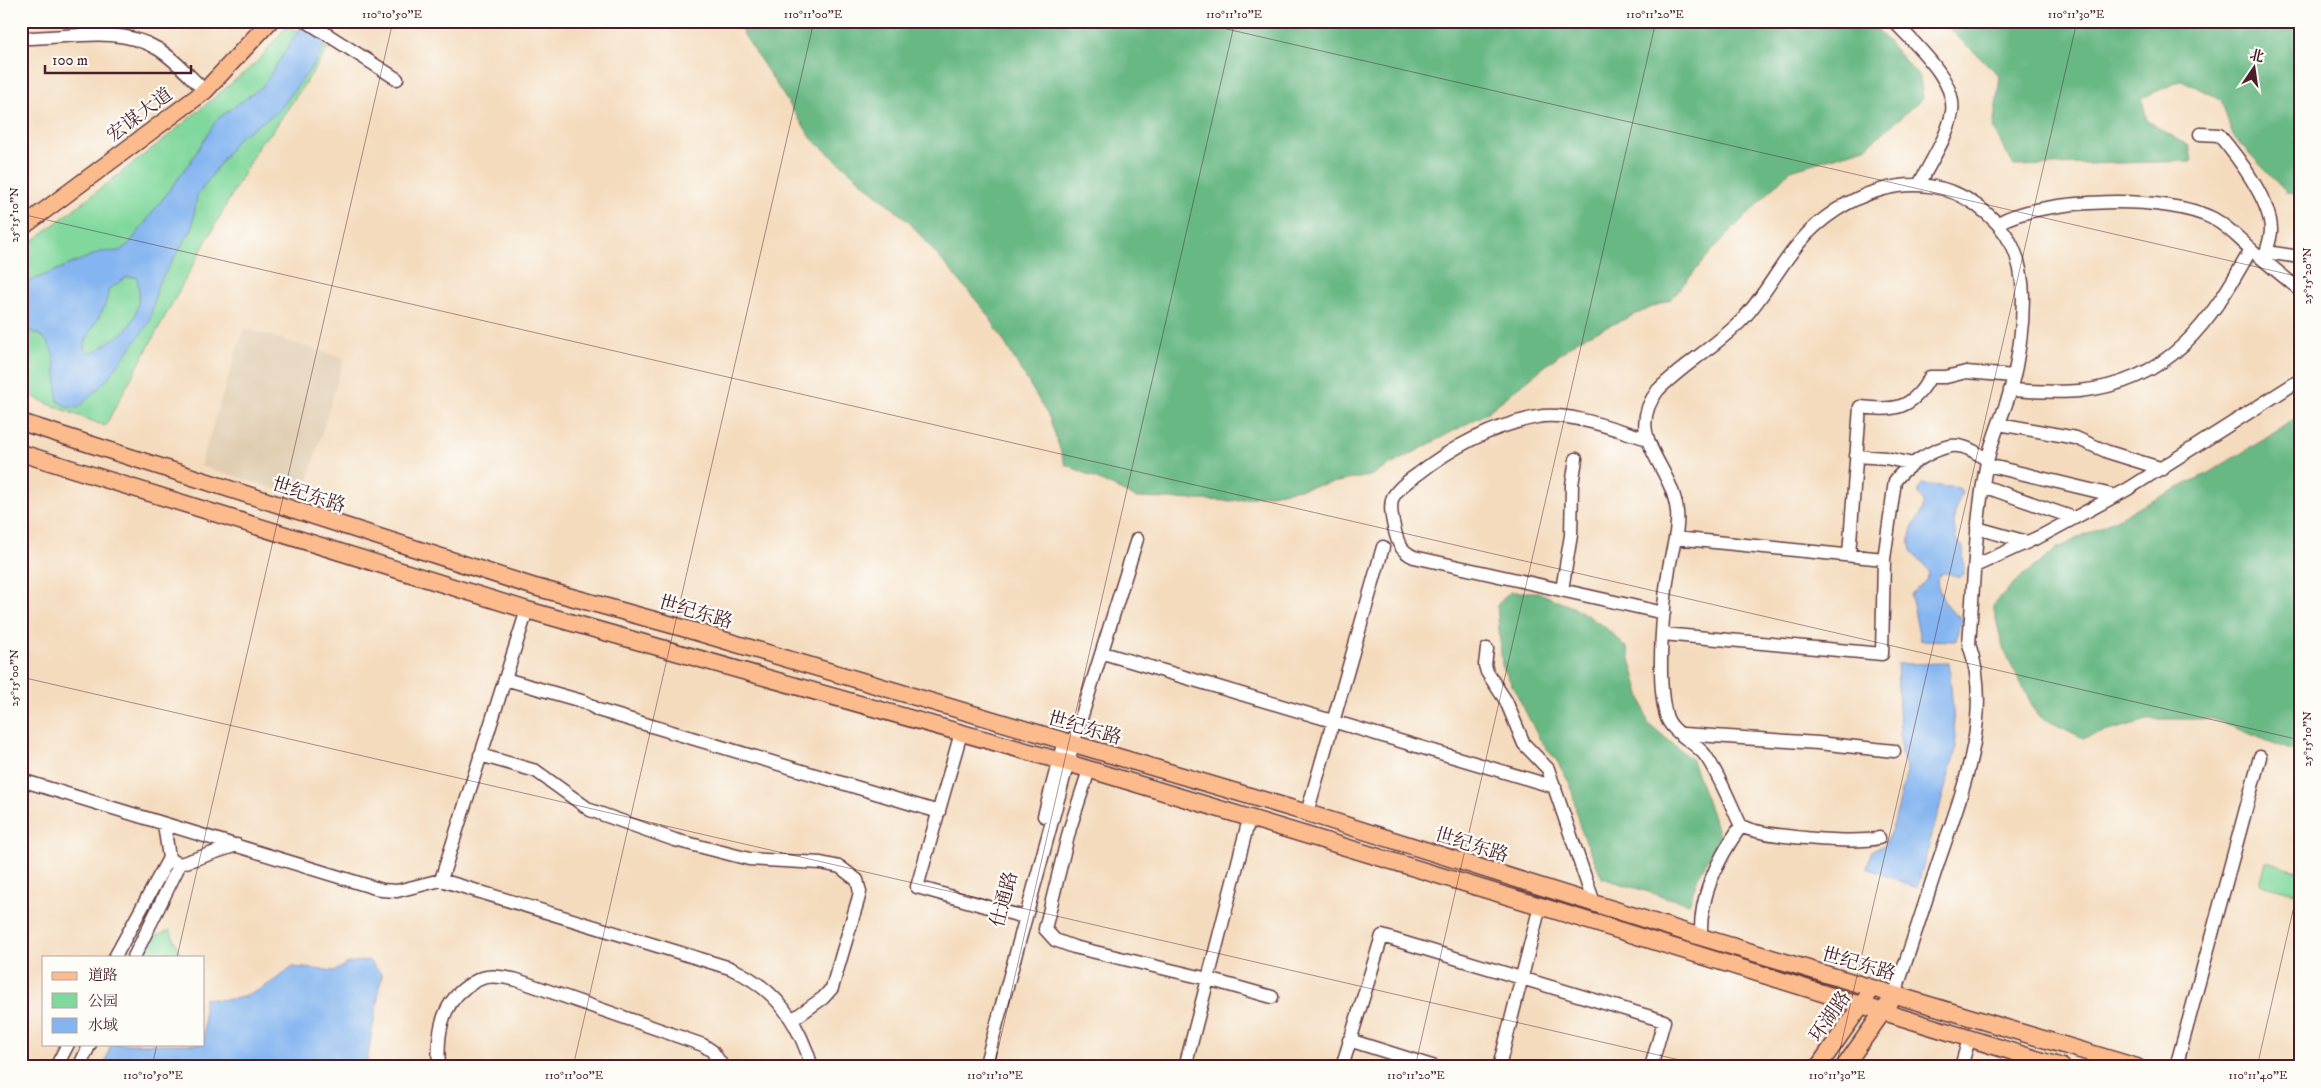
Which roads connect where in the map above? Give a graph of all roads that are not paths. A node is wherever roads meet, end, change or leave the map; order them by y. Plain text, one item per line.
1 (258, 21) edge
2 (270, 21) edge
3 (306, 21) edge
4 (1894, 21) edge
5 (21, 38) edge
6 (397, 79) dead end
7 (202, 87) junction
8 (2200, 134) dead end
9 (1919, 185) junction
10 (21, 218) edge
11 (1998, 223) junction
12 (21, 228) edge
13 (2251, 249) junction
14 (2265, 256) junction
15 (2300, 257) edge
16 (2300, 290) edge
17 (2014, 376) junction
18 (2300, 380) edge
19 (2010, 390) junction
20 (21, 422) edge
21 (1999, 424) junction
22 (1648, 439) junction
23 (21, 452) edge
24 (1856, 456) junction
25 (1576, 459) dead end
26 (1987, 462) junction
27 (1913, 464) junction
28 (2164, 468) junction
29 (198, 478) junction
30 (1984, 486) junction
31 (2116, 496) junction
32 (192, 506) junction
33 (283, 507) junction
34 (2074, 518) junction
35 (1977, 528) junction
36 (282, 535) junction
37 (1675, 538) junction
38 (1137, 539) dead end
39 (2027, 542) junction
40 (1383, 547) dead end
41 (1849, 555) junction
42 (1884, 559) junction
43 (1975, 566) junction
44 (535, 587) junction
45 (1562, 590) junction
46 (527, 610) junction
47 (1664, 613) junction
48 (1663, 634) junction
49 (1487, 649) dead end
50 (1103, 653) junction
51 (505, 679) junction
52 (1332, 721) junction
53 (962, 733) junction
54 (1683, 734) junction
55 (1069, 743) junction
56 (1894, 751) dead end
57 (480, 756) junction
58 (2260, 757) dead end
59 (1064, 762) junction
60 (1088, 770) junction
61 (21, 780) edge
62 (1555, 787) junction
63 (938, 812) junction
64 (1307, 813) junction
65 (1249, 819) junction
66 (164, 824) junction
67 (1741, 826) junction
68 (1879, 838) dead end
69 (237, 845) junction
70 (174, 861) junction
71 (441, 880) junction
72 (1594, 903) junction
73 (1540, 906) junction
74 (1021, 916) junction
75 (1701, 937) junction
76 (116, 956) edge
77 (134, 956) edge
78 (1208, 979) junction
79 (1523, 980) junction
80 (1872, 989) junction
81 (1895, 994) junction
82 (1272, 997) dead end
83 (1862, 1004) junction
84 (1883, 1010) junction
85 (792, 1020) junction
86 (1969, 1039) junction
87 (1350, 1040) junction
88 (67, 1046) edge
89 (89, 1046) edge
90 (1427, 1066) edge
91 (56, 1067) edge
92 (79, 1067) edge
93 (439, 1067) edge
94 (723, 1067) edge
95 (812, 1067) edge
96 (978, 1067) edge
97 (985, 1067) edge
98 (1185, 1067) edge
99 (1342, 1067) edge
100 (1499, 1067) edge
101 (1651, 1067) edge
102 (1818, 1067) edge
103 (1844, 1067) edge
104 (1961, 1067) edge
105 (2062, 1067) edge
106 (2137, 1067) edge
107 (2176, 1067) edge

1 - 7 main road
2 - 7 main road, 宏谋大道
3 - 6 street
4 - 9 street
5 - 7 street
7 - 10 main road
7 - 12 main road, 宏谋大道
8 - 14 street
9 - 11 street
9 - 22 street
11 - 13 street
11 - 17 street
13 - 14 street
13 - 19 street
14 - 15 street
14 - 16 street
17 - 19 street
17 - 24 street
18 - 28 street
19 - 21 street
20 - 29 main road, 世纪东路
21 - 26 street
21 - 28 street
22 - 37 street
22 - 45 street
23 - 32 main road, 世纪东路
24 - 27 street
24 - 41 street
25 - 45 street
26 - 27 street
26 - 30 street
26 - 31 street
27 - 42 street
28 - 31 street
29 - 32 main road
29 - 33 main road, 世纪东路
30 - 34 street
30 - 35 street
31 - 34 street
32 - 36 main road, 世纪东路
33 - 36 main road
33 - 44 main road, 世纪东路
34 - 39 street
35 - 39 street
35 - 43 street
36 - 46 main road, 世纪东路
37 - 41 street
37 - 47 street
38 - 50 street, 仕通路
39 - 43 street
40 - 52 street
41 - 42 street
42 - 48 street
43 - 81 street
44 - 46 main road
44 - 55 main road, 世纪东路
45 - 47 street
46 - 51 street
46 - 53 main road, 世纪东路
47 - 48 street
48 - 54 street
49 - 62 street
50 - 52 street
50 - 55 street, 仕通路
51 - 57 street
51 - 63 street
52 - 62 street
52 - 64 street
53 - 59 main road, 世纪东路
53 - 63 street
54 - 56 street
54 - 67 street
55 - 59 street, 仕通路
55 - 64 main road, 世纪东路
57 - 71 street
57 - 85 street
58 - 107 street
59 - 60 main road, 世纪东路
59 - 74 street, 仕通路
60 - 65 main road, 世纪东路
60 - 78 street
61 - 66 street
62 - 72 street
63 - 74 street
64 - 72 main road, 世纪东路
65 - 73 main road, 世纪东路
65 - 78 street
66 - 69 street
66 - 70 street
67 - 68 street
67 - 75 street
69 - 70 street
69 - 71 street
70 - 76 street
70 - 77 street
71 - 85 street
72 - 75 main road, 世纪东路
73 - 79 street
73 - 83 main road, 世纪东路
74 - 96 street, 仕通路
74 - 97 street, 仕通路
75 - 80 main road, 世纪东路
78 - 82 street
78 - 98 street
79 - 87 street
79 - 100 street
79 - 101 street
80 - 81 main road, 世纪东路
80 - 83 main road, 环湖路
81 - 84 main road
81 - 106 main road, 世纪东路
83 - 84 main road, 世纪东路
83 - 102 main road, 环湖路
84 - 86 main road, 世纪东路
84 - 103 main road
85 - 95 street
86 - 104 street
86 - 105 main road, 世纪东路
87 - 90 street
87 - 99 street
88 - 91 street
89 - 92 street
93 - 94 street

